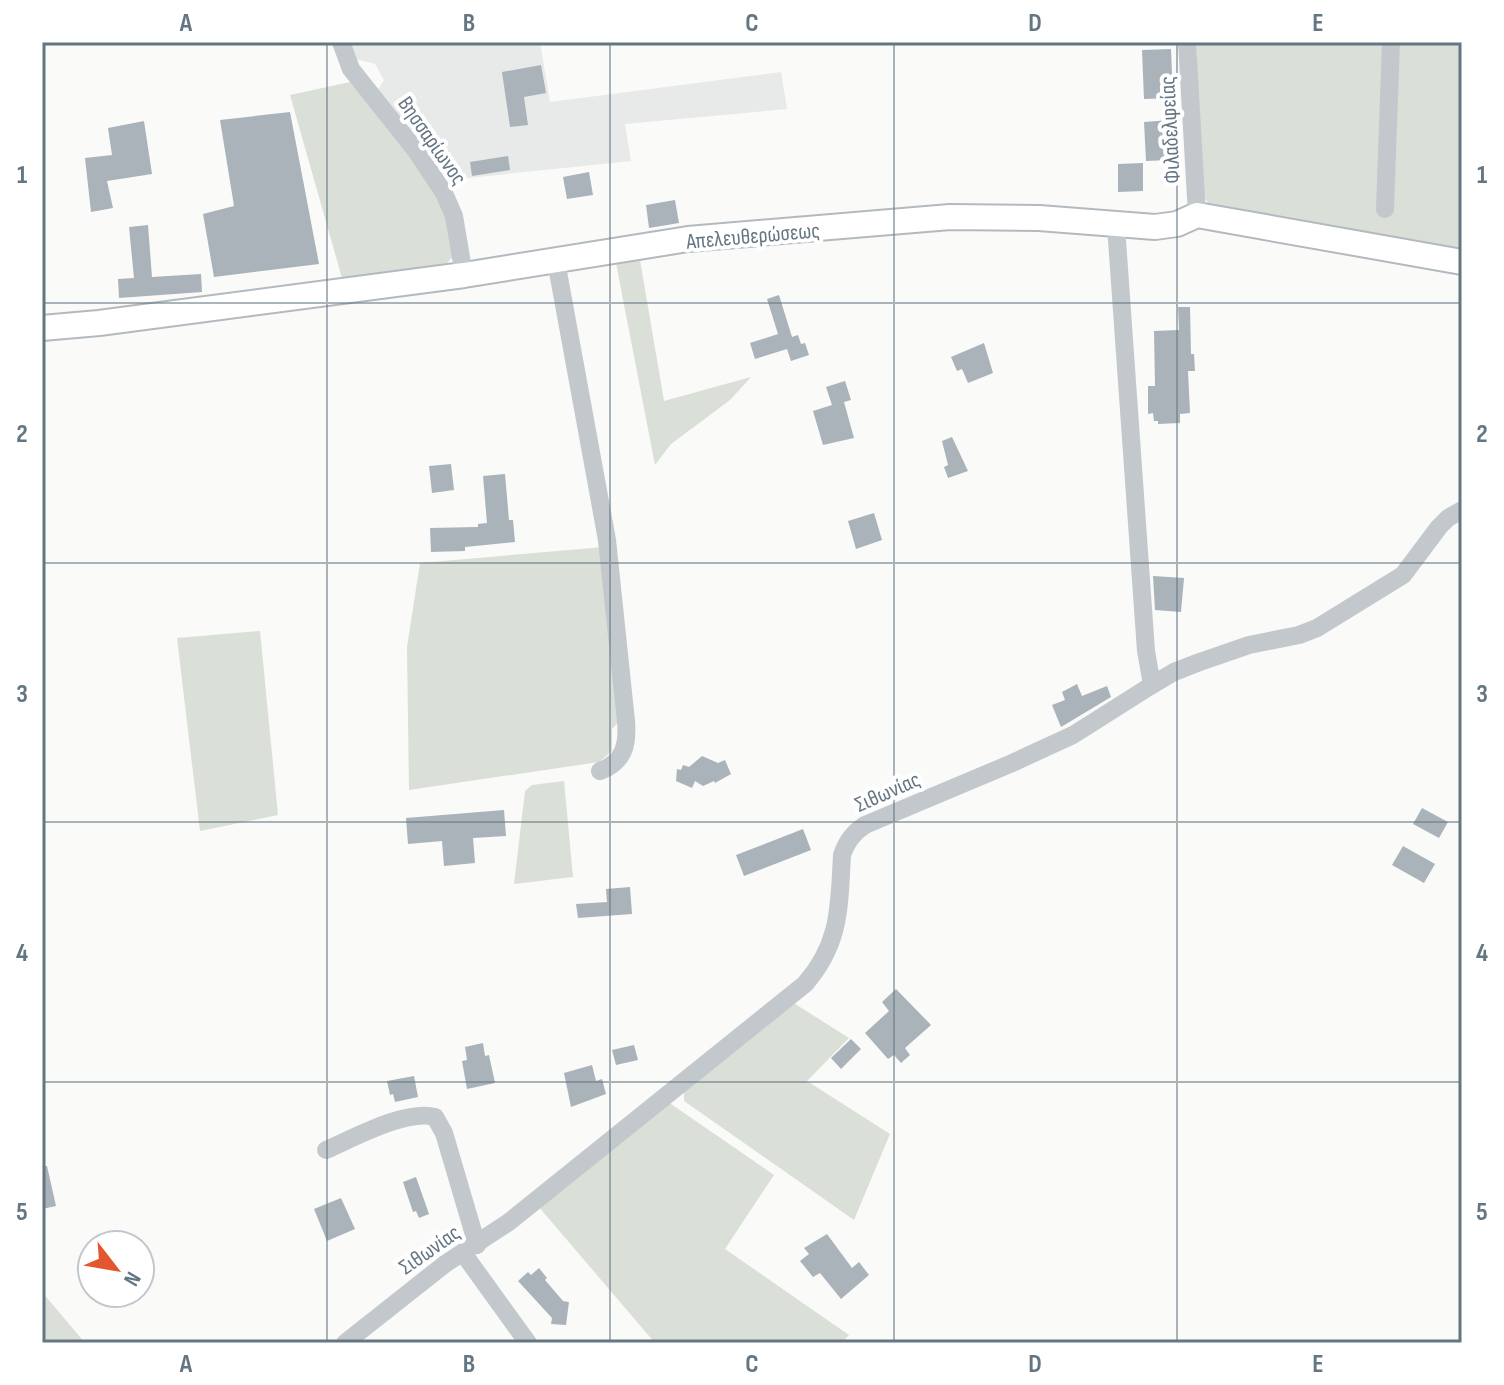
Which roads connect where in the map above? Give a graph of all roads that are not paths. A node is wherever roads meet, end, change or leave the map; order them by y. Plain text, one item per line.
1 (341, 42) edge
2 (1187, 42) edge
3 (1391, 42) edge
4 (1385, 209) dead end
5 (1197, 215) junction
6 (1116, 226) junction
7 (556, 261) junction
8 (1462, 262) edge
9 (464, 275) junction
10 (42, 328) edge
11 (1462, 510) edge
12 (1152, 685) junction
13 (600, 771) dead end
14 (326, 1150) dead end
15 (470, 1249) junction
16 (345, 1343) edge
17 (528, 1343) edge

1 - 9 street, Βησσαρίωνος
2 - 5 street, Φιλαδελφείας
3 - 4 street
5 - 6 street, Απελευθερώσεως
5 - 8 street, Απελευθερώσεως
6 - 7 street, Απελευθερώσεως
6 - 12 street
7 - 9 street, Απελευθερώσεως
7 - 13 street
9 - 10 street, Απελευθερώσεως
11 - 12 street, Σιθωνίας
12 - 15 street, Σιθωνίας
14 - 15 street
15 - 16 street, Σιθωνίας
15 - 17 street

